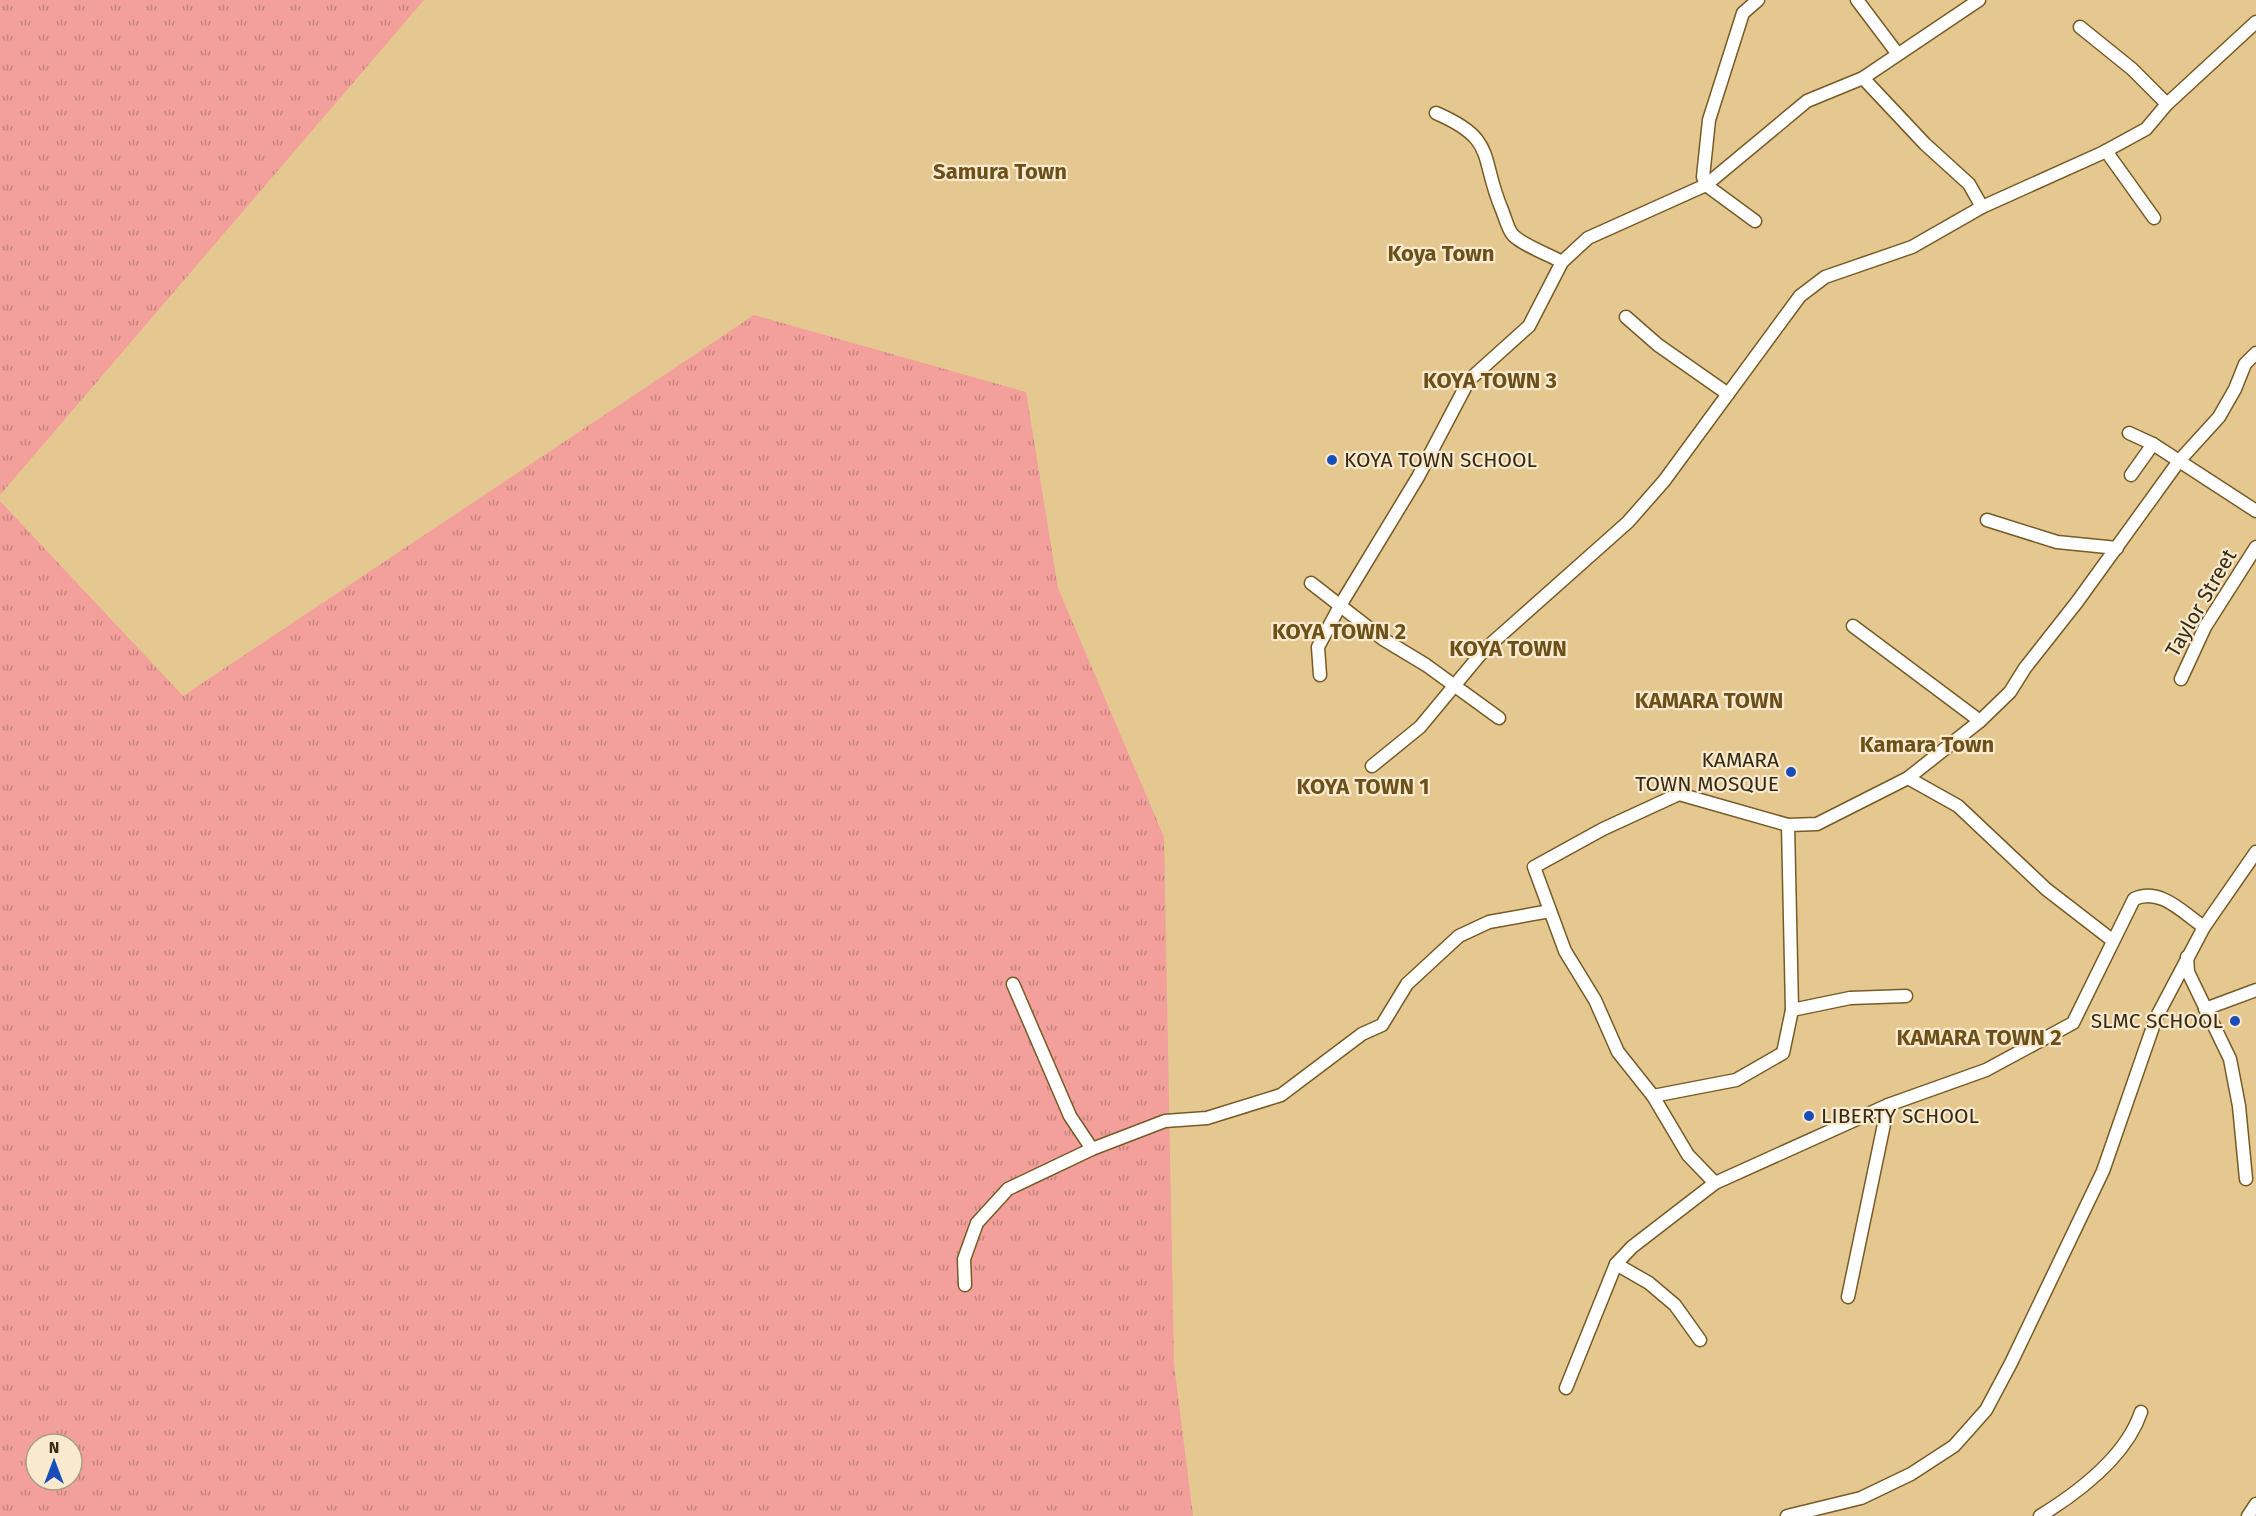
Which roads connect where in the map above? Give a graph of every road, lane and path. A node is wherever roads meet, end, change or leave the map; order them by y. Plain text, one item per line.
1 (1758, 0) edge
2 (1857, 0) edge
3 (1979, 0) edge
4 (2256, 22) edge
5 (2080, 27) dead end
6 (1898, 53) junction
7 (1863, 78) junction
8 (2167, 104) junction
9 (1436, 113) dead end
10 (2106, 151) junction
11 (1706, 185) junction
12 (1982, 207) junction
13 (2154, 218) dead end
14 (1755, 221) dead end
15 (1562, 262) junction
16 (1626, 316) dead end
17 (2256, 353) edge
18 (1728, 394) junction
19 (2130, 433) dead end
20 (2153, 444) junction
21 (2179, 461) junction
22 (2131, 475) dead end
23 (2256, 511) edge
24 (1987, 520) dead end
25 (2256, 547) edge
26 (2117, 548) junction
27 (1311, 583) dead end
28 (1341, 604) junction
29 (1853, 626) dead end
30 (1320, 675) dead end
31 (2181, 679) dead end
32 (1453, 685) junction
33 (1499, 718) dead end
34 (1980, 721) junction
35 (1372, 766) dead end
36 (1908, 778) junction
37 (1788, 825) junction
38 (2255, 855) edge
39 (1550, 911) junction
40 (2204, 927) junction
41 (2112, 940) junction
42 (2187, 957) junction
43 (1013, 984) dead end
44 (2256, 990) edge
45 (1906, 996) dead end
46 (2205, 1009) junction
47 (1792, 1010) junction
48 (1653, 1096) junction
49 (1888, 1105) junction
50 (1092, 1149) junction
51 (2246, 1179) dead end
52 (1715, 1183) junction
53 (1616, 1264) junction
54 (965, 1285) dead end
55 (1848, 1297) dead end
56 (1700, 1340) dead end
57 (1566, 1388) dead end
58 (2141, 1412) dead end
59 (2256, 1504) edge
60 (1828, 1511) edge
61 (1787, 1516) edge
62 (2040, 1516) edge
63 (2248, 1516) edge

1 - 11 street
2 - 6 street
3 - 6 street
4 - 8 street
5 - 8 street
6 - 7 street
7 - 11 street
7 - 12 street
8 - 10 street
9 - 15 street
10 - 12 street
10 - 13 street
11 - 14 street
11 - 15 street
12 - 18 street
15 - 28 street
16 - 18 street
17 - 21 street
18 - 32 street
19 - 20 street
20 - 21 street
20 - 22 street
21 - 23 street
21 - 26 street
24 - 26 street
25 - 31 street, Taylor Street
26 - 34 street
27 - 28 street
28 - 30 street
28 - 32 street
29 - 34 street
32 - 33 street
32 - 35 street
34 - 36 street
36 - 37 street
36 - 41 street
37 - 39 street
37 - 47 street
38 - 40 street
39 - 48 street
39 - 50 street
40 - 41 street
40 - 42 street
41 - 49 street
42 - 46 street
42 - 60 street
43 - 50 street
44 - 46 street
45 - 47 street
46 - 51 street
47 - 48 street
48 - 52 street
49 - 52 street
49 - 55 street
50 - 54 street
52 - 53 street
53 - 56 street
53 - 57 street
58 - 62 street
59 - 63 street
60 - 61 street

